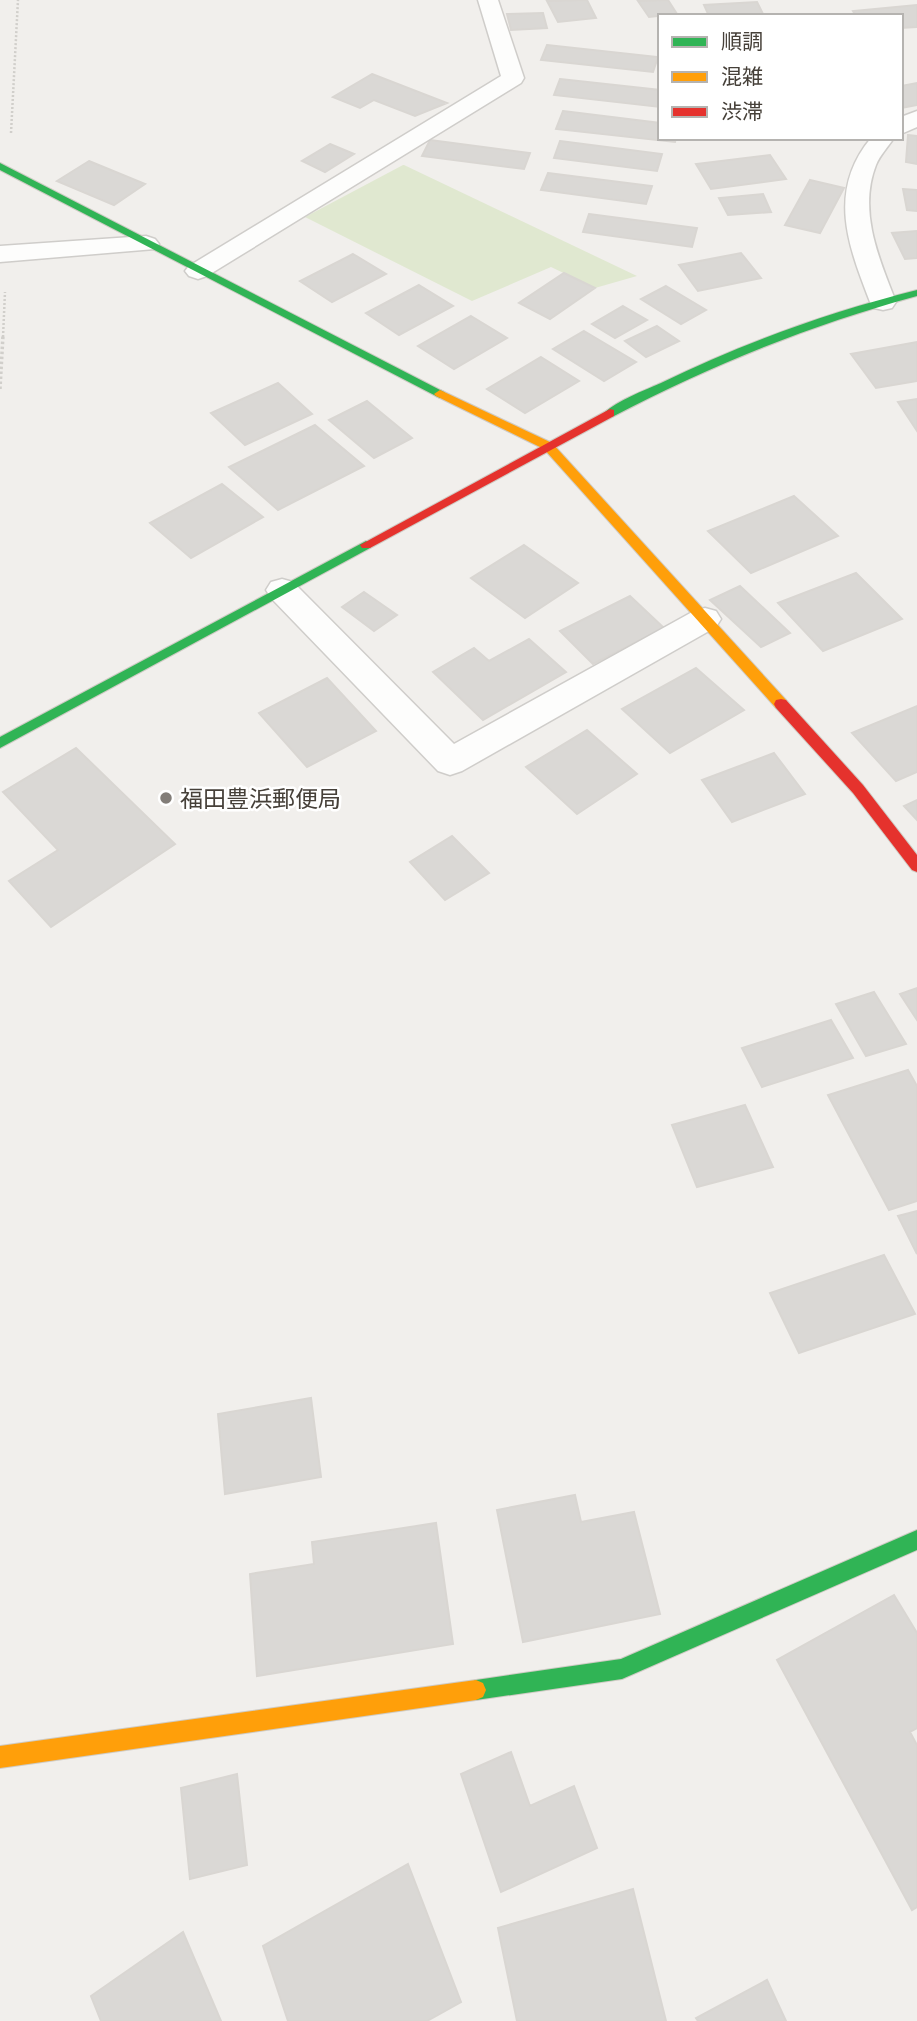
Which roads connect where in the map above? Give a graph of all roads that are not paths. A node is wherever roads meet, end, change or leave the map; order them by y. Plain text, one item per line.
1 (488, 0) edge
2 (881, 140) edge
3 (0, 166) edge
4 (146, 244) junction
5 (0, 254) edge
6 (198, 271) junction
7 (917, 293) edge
8 (883, 302) junction
9 (548, 446) junction
10 (282, 590) junction
11 (705, 619) junction
12 (0, 743) edge
13 (917, 866) edge
14 (917, 1540) edge
15 (0, 1757) edge

1 - 6 street
2 - 8 street
3 - 4 street
4 - 5 street
4 - 6 street
6 - 9 street
7 - 8 street
8 - 9 street
9 - 10 street
9 - 11 street
10 - 11 street
10 - 12 street
11 - 13 street
14 - 15 street

